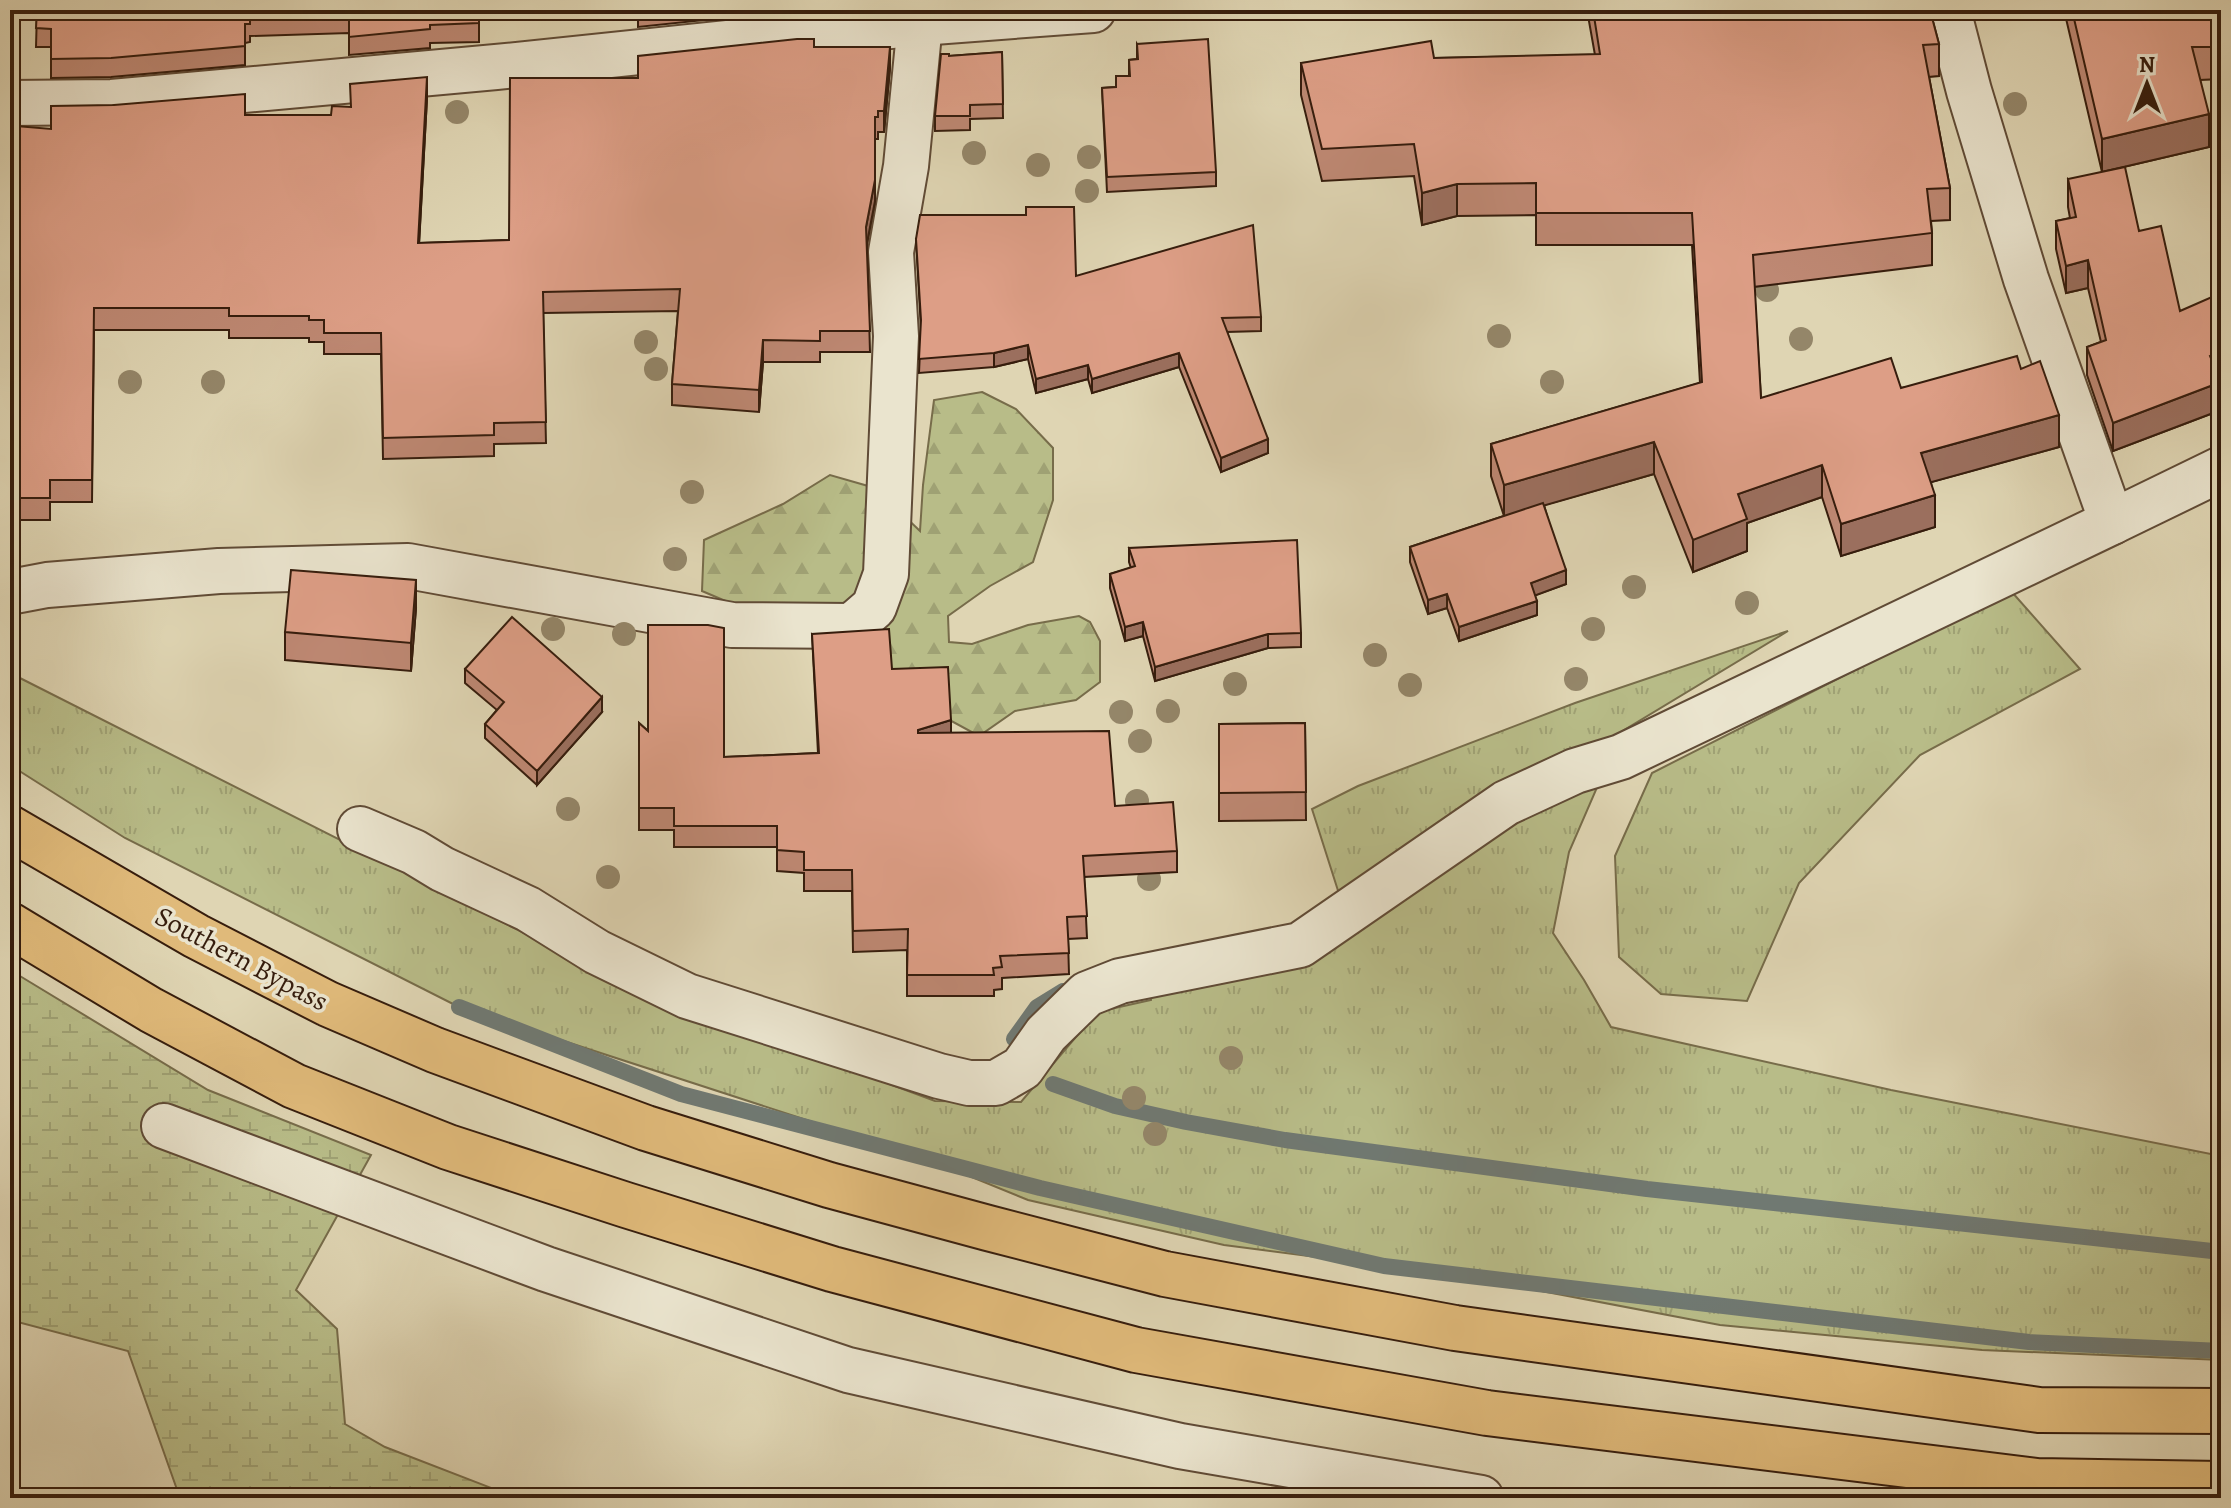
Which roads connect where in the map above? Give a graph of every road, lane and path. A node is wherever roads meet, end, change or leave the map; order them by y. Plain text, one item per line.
1 (1093, 10) edge
2 (1948, 10) edge
3 (920, 17) edge
4 (10, 103) edge
5 (2221, 469) edge
6 (2112, 522) junction
7 (10, 592) edge
8 (10, 828) edge
9 (360, 829) dead end
10 (10, 925) edge
11 (164, 1126) dead end
12 (2221, 1411) edge
13 (2221, 1484) edge
14 (1481, 1498) edge

1 - 3 street
2 - 6 street
3 - 4 street
3 - 7 street
5 - 6 street
6 - 9 street
8 - 12 highway, Southern Bypass
10 - 13 highway
11 - 14 street

